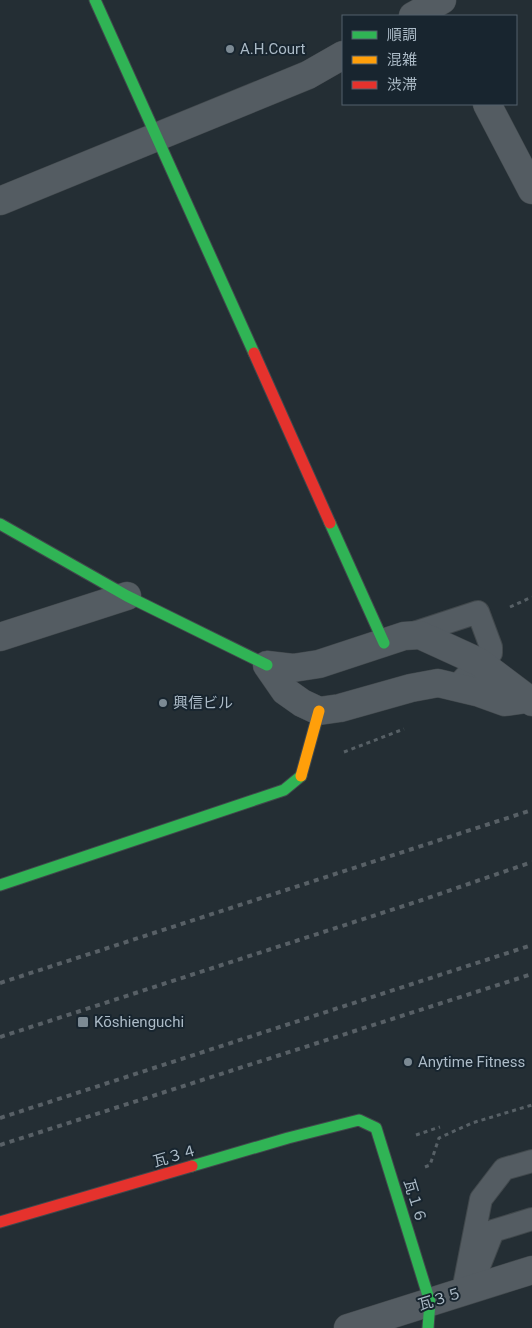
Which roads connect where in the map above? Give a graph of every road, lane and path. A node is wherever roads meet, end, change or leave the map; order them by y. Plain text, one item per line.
1 (95, 0) edge
2 (342, 56) edge
3 (488, 105) edge
4 (156, 136) junction
5 (532, 190) edge
6 (0, 201) edge
7 (0, 524) edge
8 (127, 596) junction
9 (532, 597) edge
10 (508, 609) dead end
11 (0, 637) edge
12 (394, 639) junction
13 (479, 662) junction
14 (267, 665) junction
15 (456, 687) junction
16 (529, 701) edge
17 (320, 711) junction
18 (406, 728) dead end
19 (336, 755) dead end
20 (0, 885) edge
21 (532, 1105) edge
22 (359, 1120) joint
23 (440, 1138) dead end
24 (532, 1161) edge
25 (532, 1219) edge
26 (0, 1222) edge
27 (532, 1270) edge
28 (467, 1290) junction
29 (429, 1315) edge
30 (348, 1328) edge

1 - 4 street
2 - 4 street
3 - 5 street
4 - 6 street
4 - 12 street
7 - 8 street
8 - 11 street
8 - 14 street
9 - 10 path
12 - 13 street
12 - 13 lane
12 - 14 street
13 - 15 lane
13 - 16 street
14 - 17 street
15 - 16 street
15 - 17 street
17 - 20 street
18 - 19 path
21 - 23 path
22 - 26 street, 瓦３４
22 - 29 street, 瓦１６
24 - 28 lane
25 - 28 lane
27 - 28 street, 瓦３５
28 - 29 street, 瓦３５
29 - 30 street, 瓦３５

